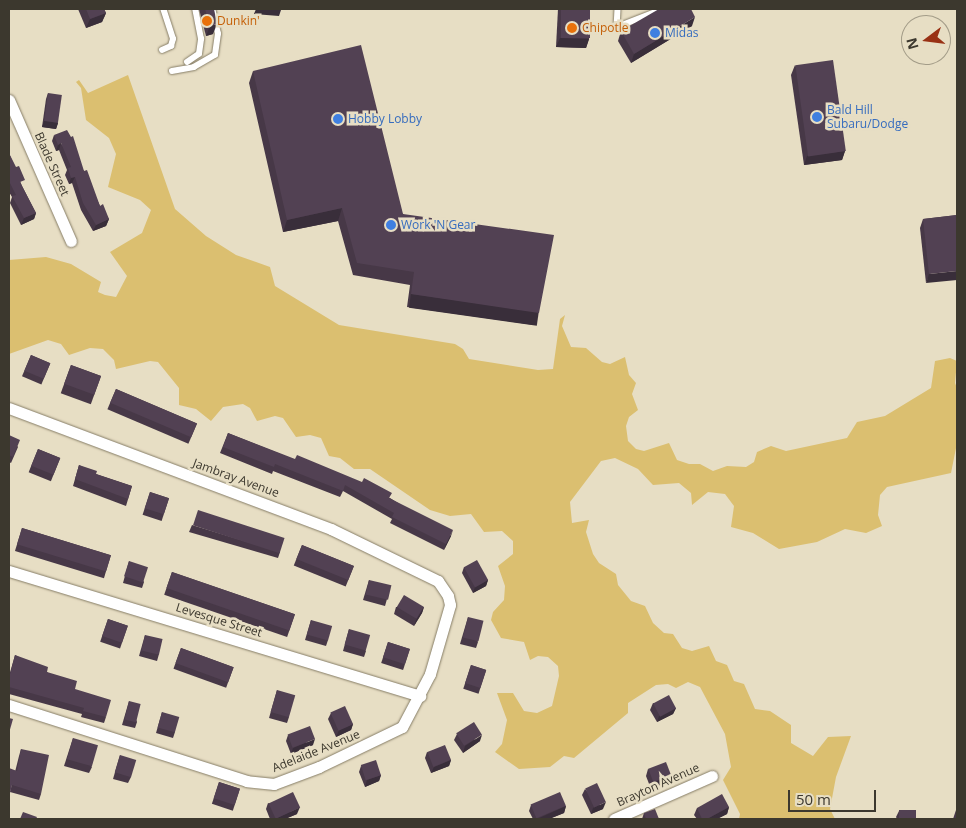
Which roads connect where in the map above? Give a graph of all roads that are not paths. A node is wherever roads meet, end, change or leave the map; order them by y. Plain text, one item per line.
1 (163, 9) edge
2 (195, 9) edge
3 (212, 9) edge
4 (618, 9) edge
5 (663, 9) edge
6 (162, 50) dead end
7 (187, 62) dead end
8 (172, 71) dead end
9 (9, 100) edge
10 (70, 241) dead end
11 (9, 408) edge
12 (9, 571) edge
13 (445, 590) joint
14 (420, 696) junction
15 (9, 705) edge
16 (712, 776) dead end
17 (614, 819) edge

1 - 6 lane
2 - 7 lane
3 - 8 lane
4 - 5 lane
9 - 10 street, Blade Street
11 - 13 street, Jambray Avenue
12 - 14 street, Levesque Street
13 - 14 street, Adelaide Avenue
14 - 15 street, Adelaide Avenue
16 - 17 street, Brayton Avenue

